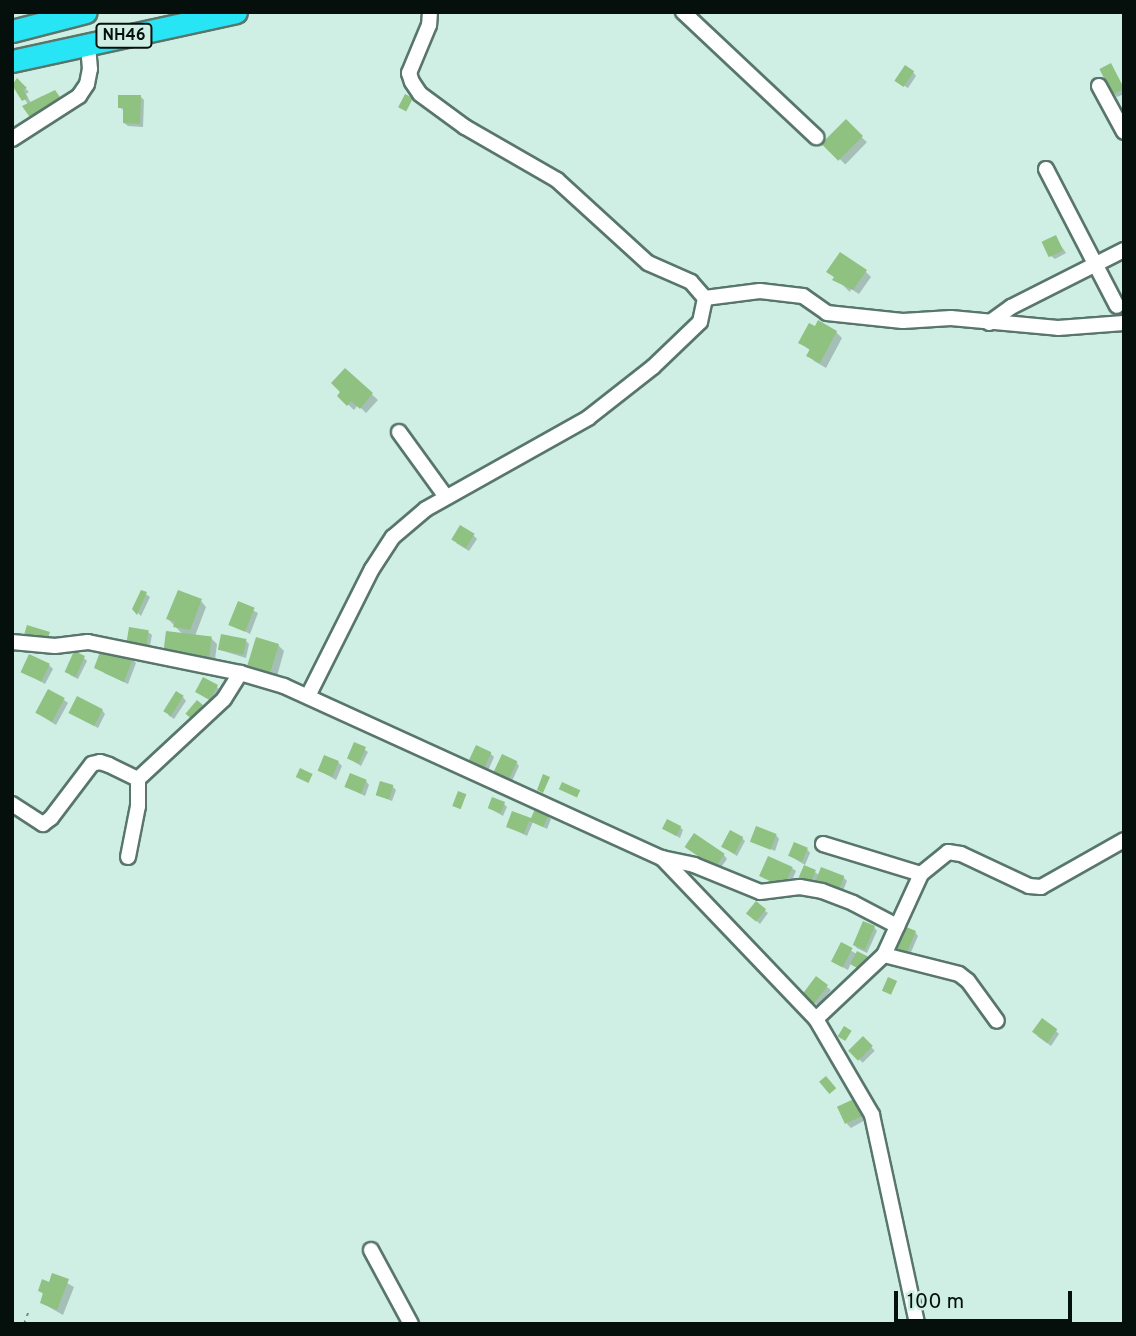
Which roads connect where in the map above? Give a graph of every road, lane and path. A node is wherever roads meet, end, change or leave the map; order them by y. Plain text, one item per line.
1 (86, 12) edge
2 (236, 12) edge
3 (430, 12) edge
4 (682, 12) edge
5 (61, 15) edge
6 (12, 31) edge
7 (88, 44) junction
8 (12, 61) edge
9 (1099, 86) dead end
10 (1124, 132) edge
11 (816, 137) dead end
12 (12, 139) edge
13 (1046, 169) dead end
14 (1124, 250) edge
15 (1096, 264) junction
16 (705, 298) junction
17 (1117, 306) dead end
18 (989, 323) junction
19 (1124, 323) edge
20 (399, 432) dead end
21 (446, 497) junction
22 (12, 642) edge
23 (240, 673) junction
24 (308, 696) junction
25 (138, 779) junction
26 (12, 804) edge
27 (1124, 841) edge
28 (823, 844) dead end
29 (128, 857) dead end
30 (662, 858) junction
31 (921, 874) junction
32 (897, 926) junction
33 (884, 955) junction
34 (816, 1019) junction
35 (997, 1021) dead end
36 (370, 1250) dead end
37 (28, 1313) dead end
38 (24, 1324) edge
39 (411, 1324) edge
40 (917, 1324) edge

1 - 5 highway, NH46
2 - 7 highway, NH46
3 - 16 street
4 - 11 street
5 - 6 highway, NH46
7 - 8 highway, NH46
7 - 12 street
9 - 10 street
13 - 15 street
14 - 15 street
15 - 17 street
15 - 18 street
16 - 18 street
16 - 21 street
18 - 19 street
20 - 21 street
21 - 24 street
22 - 23 street
23 - 24 street
23 - 25 street
24 - 30 street
25 - 26 street
25 - 29 street
27 - 31 street
28 - 31 street
30 - 32 street
30 - 34 street
31 - 32 street
32 - 33 street
33 - 34 street
33 - 35 street
34 - 40 street
36 - 39 street
37 - 38 path

